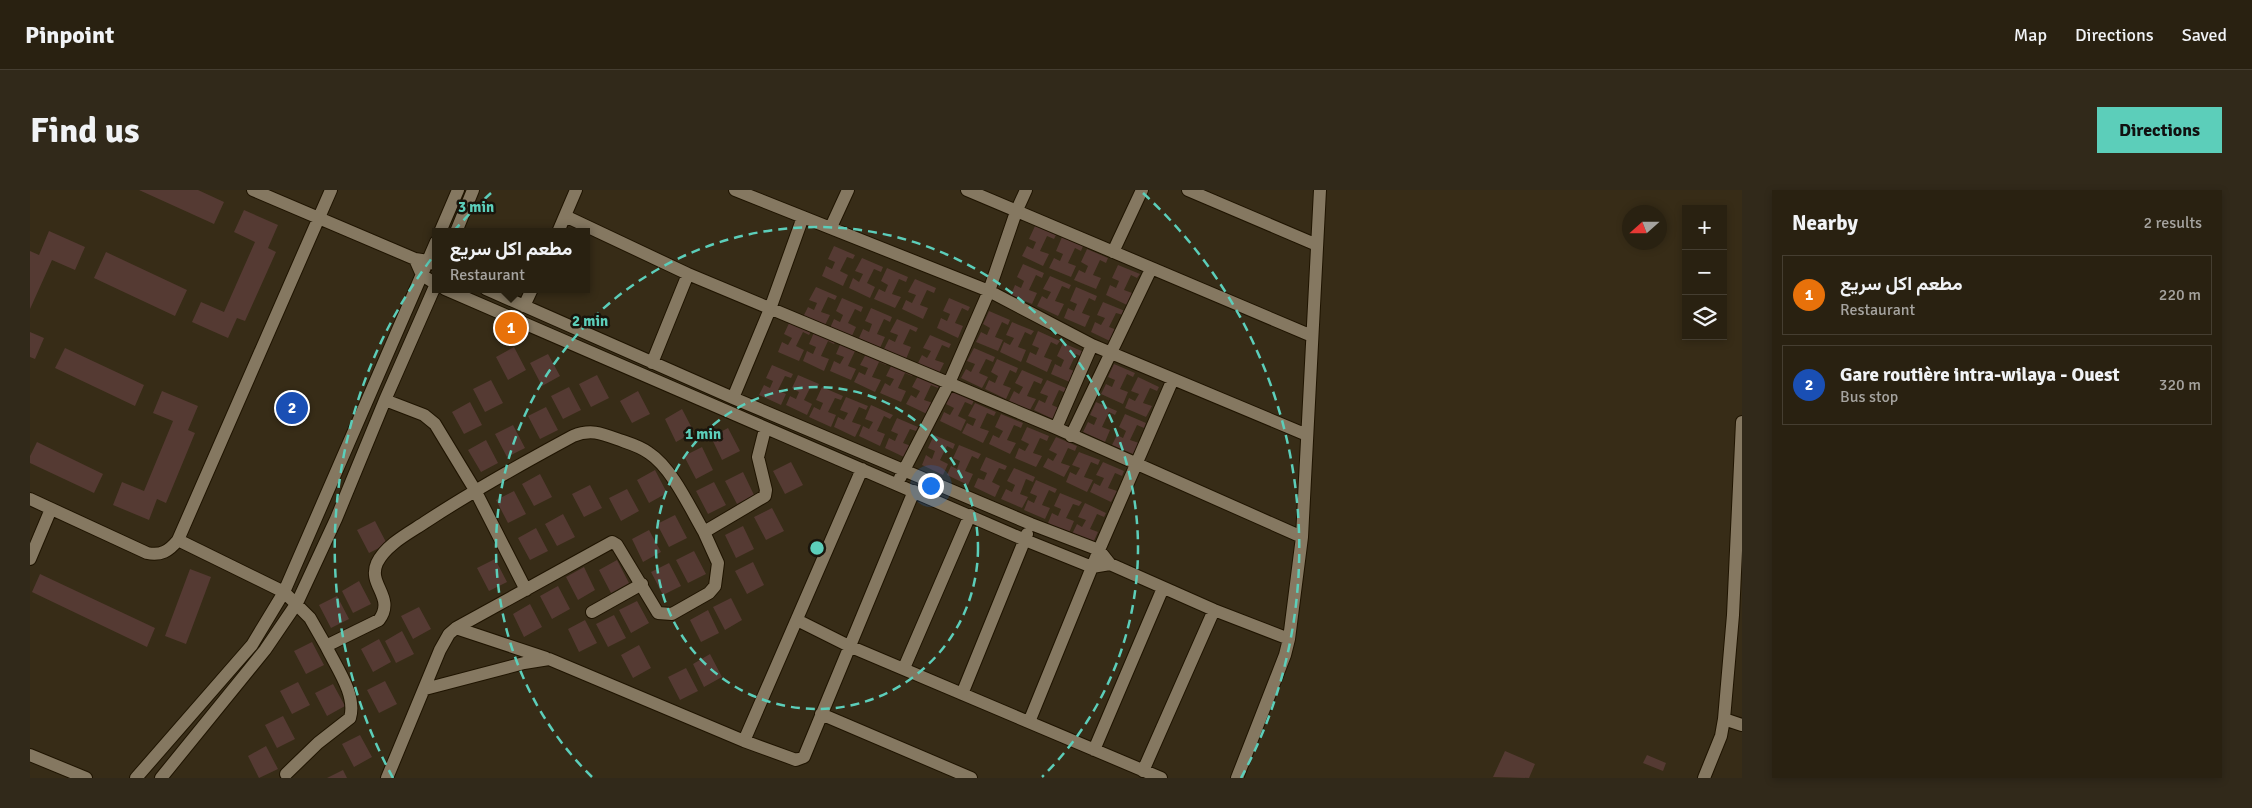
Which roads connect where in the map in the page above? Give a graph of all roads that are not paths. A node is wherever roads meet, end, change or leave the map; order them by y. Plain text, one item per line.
1 (253, 190) edge
2 (331, 190) edge
3 (458, 190) edge
4 (473, 190) edge
5 (576, 190) edge
6 (734, 190) edge
7 (848, 190) edge
8 (967, 190) edge
9 (1026, 190) edge
10 (1142, 190) edge
11 (1188, 190) edge
12 (1320, 190) edge
13 (1016, 212) junction
14 (565, 216) junction
15 (803, 217) junction
16 (318, 219) junction
17 (831, 227) junction
18 (442, 228) edge
19 (458, 228) edge
20 (560, 228) edge
21 (1317, 245) junction
22 (432, 250) edge
23 (1113, 252) junction
24 (426, 262) edge
25 (1152, 269) junction
26 (688, 274) junction
27 (422, 275) junction
28 (432, 281) edge
29 (989, 291) junction
30 (432, 293) edge
31 (454, 293) edge
32 (495, 293) edge
33 (530, 293) edge
34 (524, 306) junction
35 (770, 308) junction
36 (1312, 336) junction
37 (1092, 345) junction
38 (1110, 353) junction
39 (652, 363) junction
40 (1173, 379) junction
41 (949, 383) junction
42 (733, 398) junction
43 (385, 400) junction
44 (1742, 422) edge
45 (1056, 428) junction
46 (765, 429) junction
47 (1307, 435) junction
48 (1071, 436) junction
49 (1136, 464) junction
50 (862, 469) junction
51 (904, 470) junction
52 (897, 484) junction
53 (475, 490) junction
54 (914, 491) junction
55 (30, 499) edge
56 (51, 509) junction
57 (970, 515) junction
58 (1031, 524) junction
59 (704, 532) junction
60 (1302, 537) junction
61 (178, 540) junction
62 (1025, 540) junction
63 (1099, 550) junction
64 (30, 559) edge
65 (1110, 564) junction
66 (1092, 567) junction
67 (642, 584) junction
68 (1163, 588) junction
69 (526, 590) junction
70 (284, 592) junction
71 (297, 603) junction
72 (1214, 610) junction
73 (592, 612) dead end
74 (797, 620) junction
75 (456, 628) junction
76 (1289, 639) junction
77 (326, 646) junction
78 (849, 646) junction
79 (549, 659) junction
80 (904, 668) junction
81 (425, 689) junction
82 (962, 694) junction
83 (821, 714) junction
84 (1724, 720) junction
85 (1028, 722) junction
86 (1742, 725) edge
87 (744, 741) junction
88 (1094, 750) junction
89 (30, 755) edge
90 (1144, 770) junction
91 (286, 774) dead end
92 (86, 778) edge
93 (136, 778) edge
94 (160, 778) edge
95 (387, 778) edge
96 (970, 778) edge
97 (1161, 778) edge
98 (1237, 778) edge
99 (1704, 778) edge

1 - 16 street
2 - 16 street
3 - 18 street
4 - 19 street
5 - 14 street
6 - 15 street
7 - 17 street
8 - 13 street
9 - 13 street
10 - 23 street
11 - 21 street
12 - 21 street
13 - 23 street
13 - 29 street
14 - 20 street
14 - 26 street
15 - 17 street
15 - 35 street
16 - 24 street
16 - 61 street
17 - 29 street
21 - 36 street
22 - 24 street
23 - 25 street
24 - 27 street
25 - 36 street
25 - 38 street
26 - 35 street
26 - 39 street
27 - 28 street
27 - 70 street
29 - 37 street
29 - 41 street
30 - 43 street
31 - 46 street
32 - 34 street
33 - 34 street
34 - 39 street
35 - 41 street
35 - 42 street
36 - 47 street
37 - 38 street
37 - 45 street
38 - 40 street
38 - 48 street
39 - 42 street
40 - 47 street
40 - 49 street
41 - 45 street
41 - 51 street
42 - 51 street
43 - 53 street
43 - 71 street
44 - 84 street
45 - 48 street
46 - 50 street
46 - 59 street
47 - 60 street
48 - 49 street
49 - 60 street
49 - 63 street
50 - 52 street
50 - 74 street
51 - 52 street
51 - 58 street
52 - 54 street
53 - 59 street
53 - 69 street
53 - 77 street
54 - 57 street
54 - 78 street
55 - 56 street
56 - 61 street
56 - 64 street
57 - 62 street
57 - 80 street
58 - 62 street
58 - 63 street
59 - 67 street
60 - 76 street
61 - 70 street
62 - 66 street
62 - 82 street
63 - 65 street
63 - 66 street
65 - 66 street
65 - 68 street
66 - 85 street
67 - 69 street
67 - 73 street
68 - 72 street
68 - 88 street
69 - 75 street
70 - 71 street
70 - 93 street
71 - 77 street
71 - 94 street
72 - 76 street
72 - 90 street
74 - 78 street
74 - 87 street
75 - 79 street
75 - 81 street
76 - 98 street
77 - 91 street
78 - 80 street
78 - 83 street
79 - 81 street
79 - 87 street
80 - 82 street
81 - 95 street
82 - 85 street
83 - 87 street
83 - 96 street
84 - 86 street
84 - 99 street
85 - 88 street
88 - 90 street
89 - 92 street
90 - 97 street

